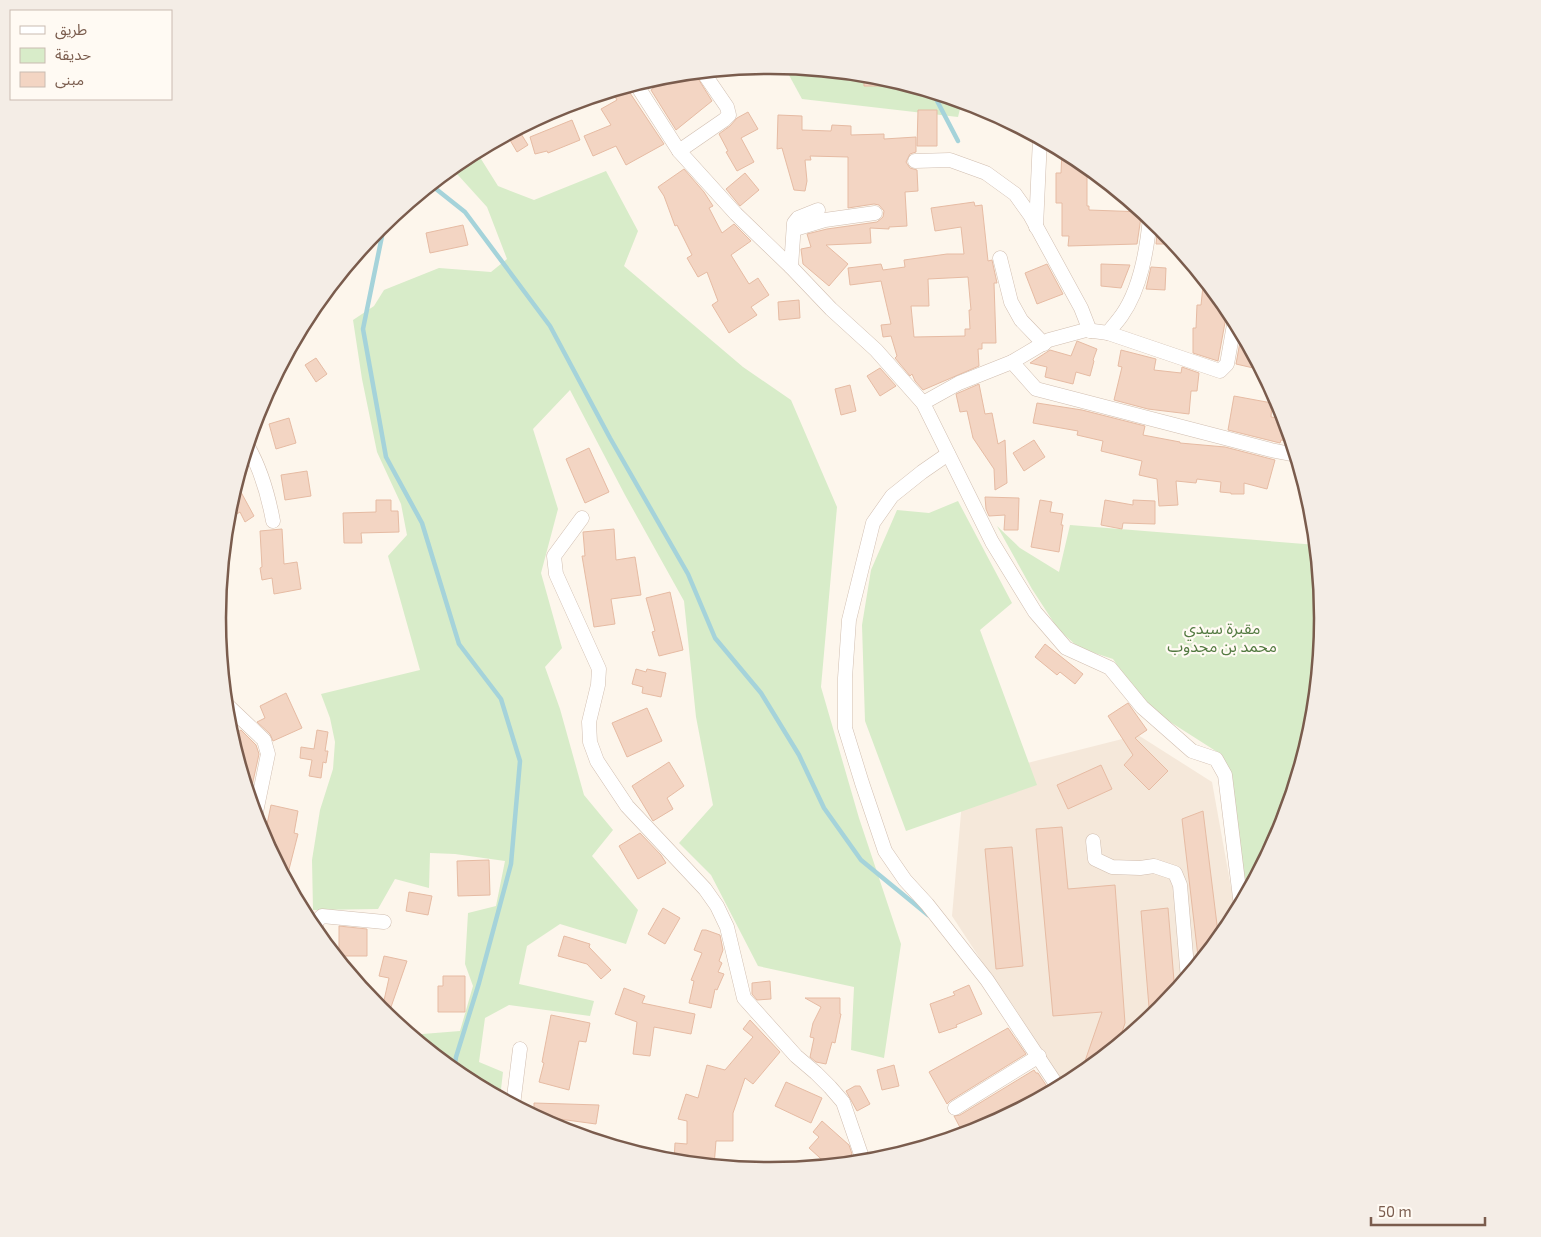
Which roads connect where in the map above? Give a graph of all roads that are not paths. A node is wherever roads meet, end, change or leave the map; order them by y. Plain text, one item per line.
1 (707, 77) edge
2 (640, 90) edge
3 (1040, 145) edge
4 (678, 151) junction
5 (915, 161) dead end
6 (818, 210) dead end
7 (876, 213) dead end
8 (1149, 226) edge
9 (1036, 227) junction
10 (795, 229) junction
11 (1000, 258) dead end
12 (791, 267) junction
13 (1090, 331) junction
14 (1233, 331) edge
15 (1108, 333) junction
16 (1044, 344) junction
17 (1012, 362) junction
18 (923, 403) junction
19 (252, 453) edge
20 (1289, 453) edge
21 (948, 454) junction
22 (582, 518) dead end
23 (274, 521) dead end
24 (234, 711) edge
25 (258, 802) edge
26 (1093, 841) dead end
27 (1240, 895) edge
28 (318, 920) edge
29 (384, 922) dead end
30 (1187, 969) edge
31 (520, 1049) dead end
32 (1039, 1056) junction
33 (1055, 1082) edge
34 (514, 1098) edge
35 (955, 1108) dead end
36 (861, 1156) edge

1 - 4 street
2 - 4 street
3 - 9 street
4 - 12 street
5 - 9 street
6 - 10 street
7 - 10 street
8 - 15 street
9 - 13 street
10 - 12 street
11 - 16 street
12 - 18 street
13 - 15 street
13 - 16 street
14 - 15 street
16 - 17 street
17 - 18 street
17 - 20 street
18 - 21 street
19 - 23 street
21 - 27 street
21 - 32 street
22 - 36 street
24 - 25 street
26 - 30 street
28 - 29 street
31 - 34 street
32 - 33 street
32 - 35 street

